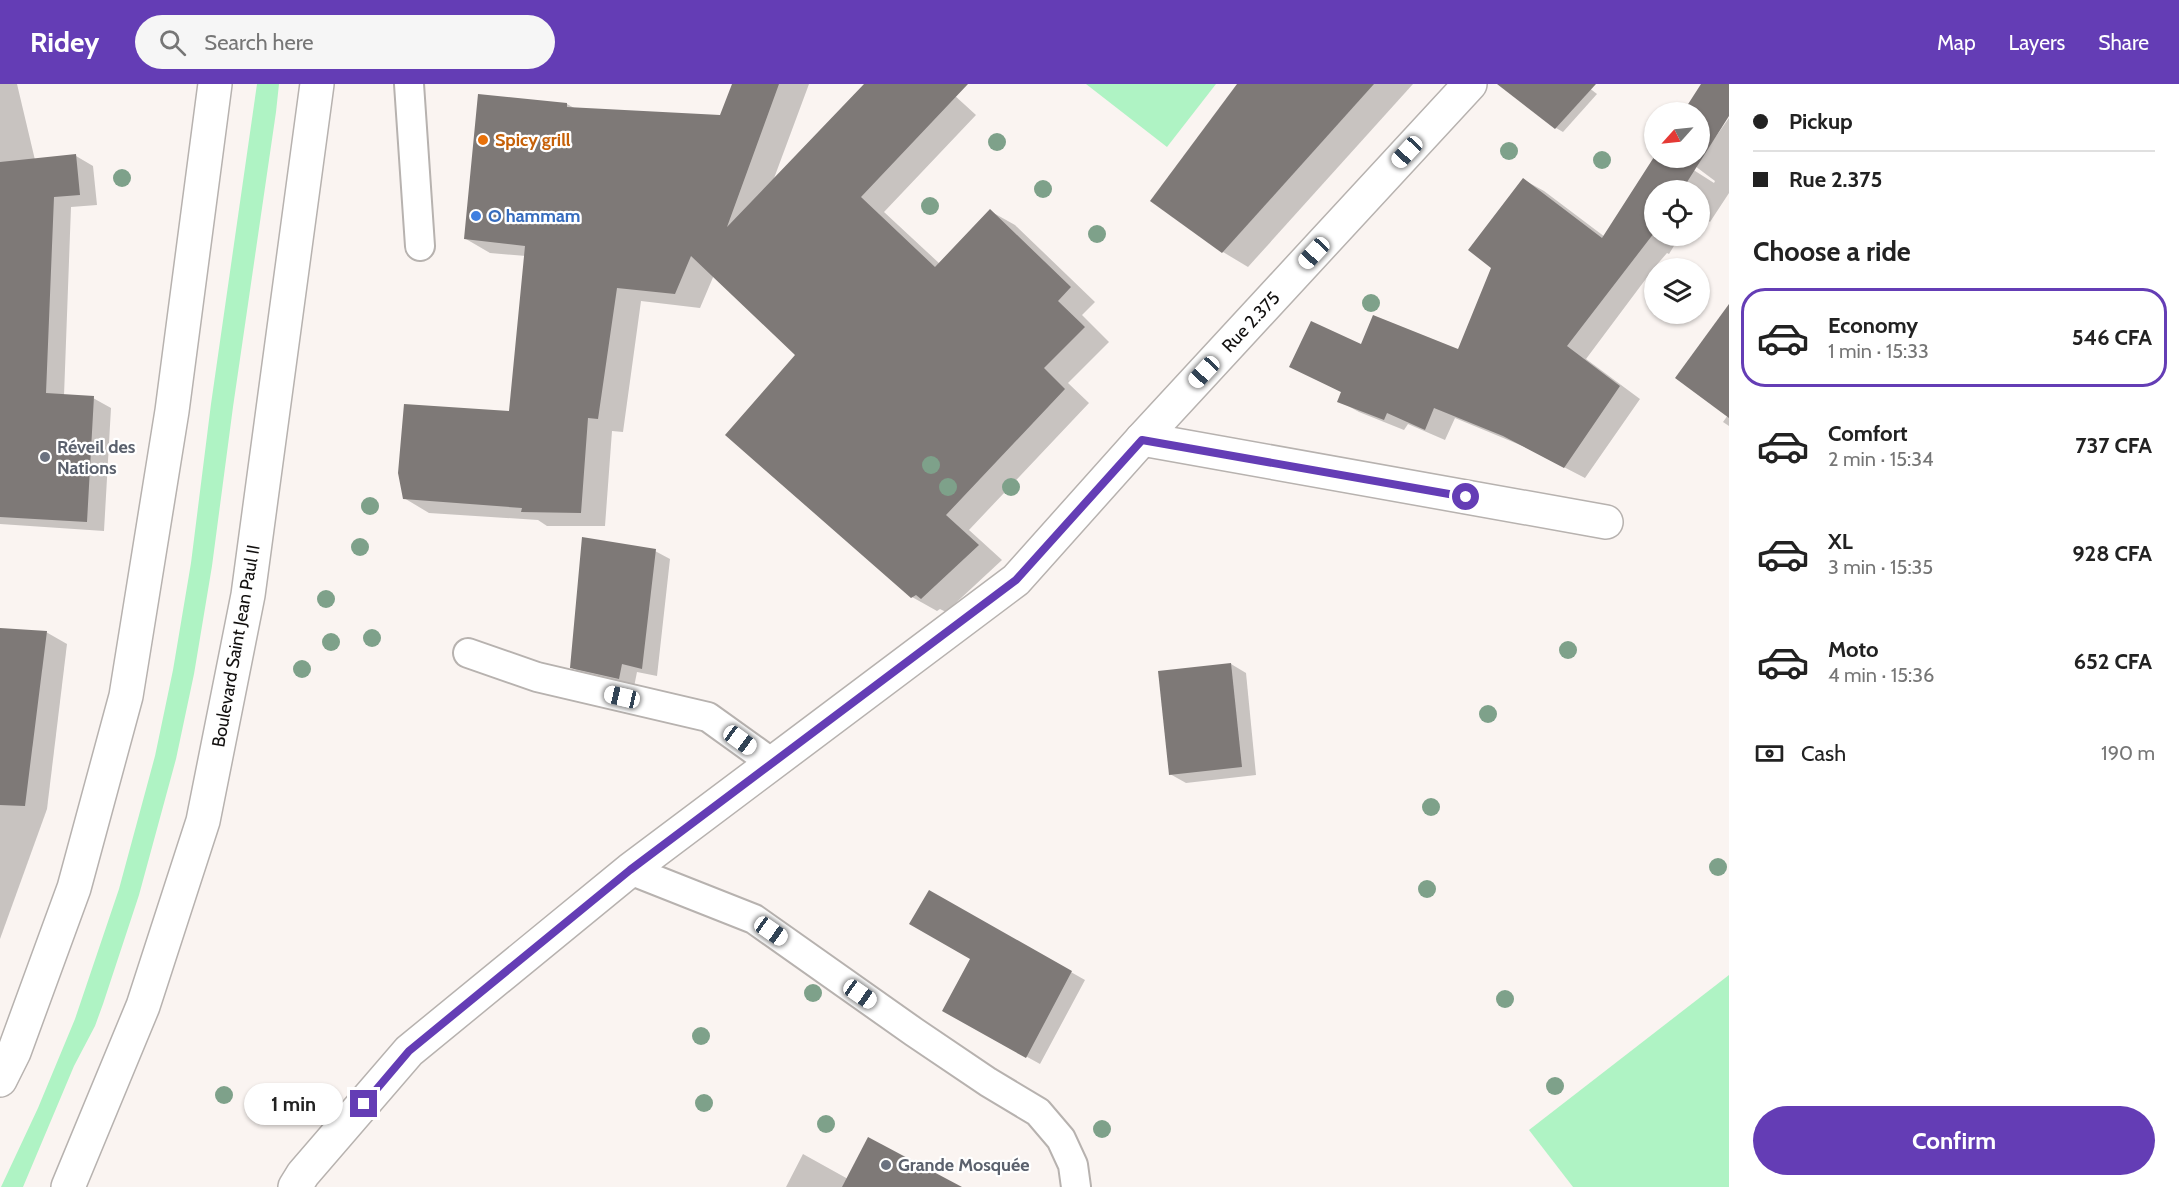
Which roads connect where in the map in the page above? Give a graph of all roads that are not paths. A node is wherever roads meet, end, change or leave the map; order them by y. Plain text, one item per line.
1 (215, 84) edge
2 (317, 84) edge
3 (409, 84) edge
4 (1470, 84) edge
5 (420, 246) dead end
6 (1142, 440) junction
7 (1606, 522) dead end
8 (468, 653) dead end
9 (772, 763) junction
10 (630, 870) junction
11 (0, 1080) edge
12 (68, 1187) edge
13 (295, 1187) edge
14 (1076, 1187) edge

1 - 11 main road
2 - 12 main road, Boulevard Saint Jean Paul II
3 - 5 lane
4 - 6 main road, Rue 2.375
6 - 7 main road
6 - 9 main road, Rue 2.375
8 - 9 lane
9 - 10 main road, Rue 2.375
10 - 13 main road, Rue 2.375
10 - 14 lane

